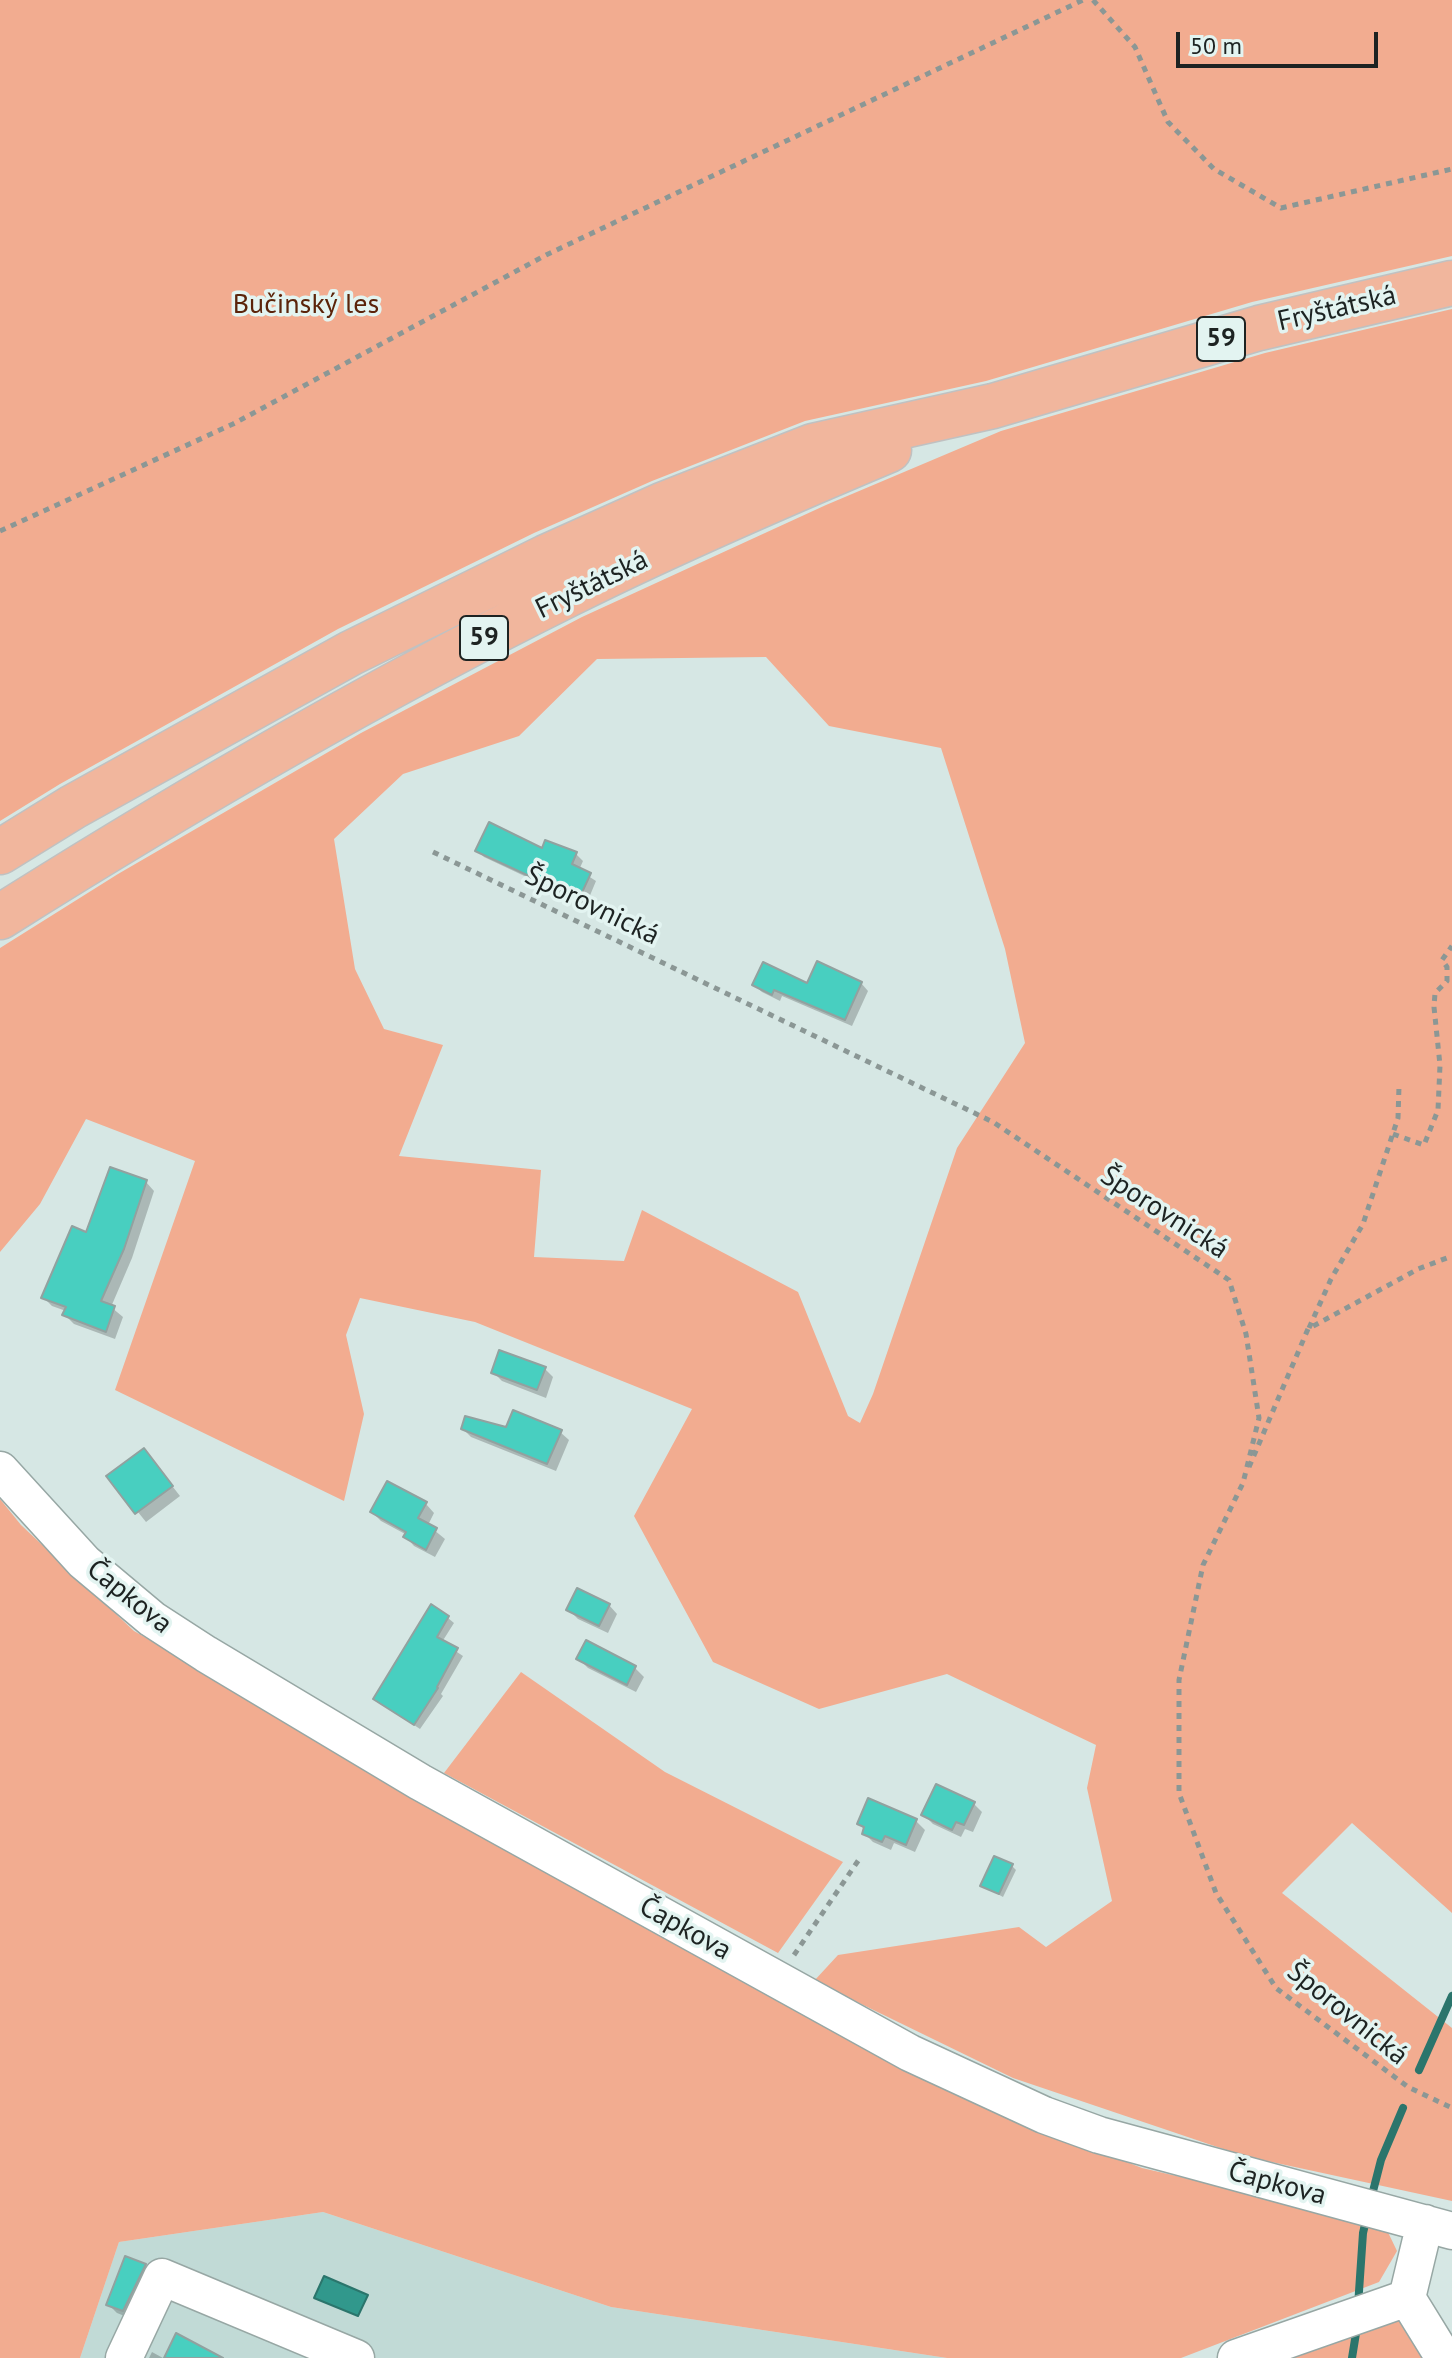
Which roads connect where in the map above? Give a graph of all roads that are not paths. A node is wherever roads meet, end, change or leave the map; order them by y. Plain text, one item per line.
1 (1452, 283) edge
2 (993, 406) junction
3 (0, 852) edge
4 (0, 917) edge
5 (0, 1470) edge
6 (1438, 2227) edge
7 (1407, 2298) junction
8 (124, 2358) edge
9 (356, 2358) edge
10 (1236, 2358) edge
11 (1444, 2358) edge

1 - 2 main road, Fryštátská / 59
2 - 3 main road, Fryštátská / 59
2 - 4 main road, Fryštátská / 59
5 - 6 street, Čapkova
6 - 7 street
7 - 10 street
7 - 11 street
8 - 9 street

